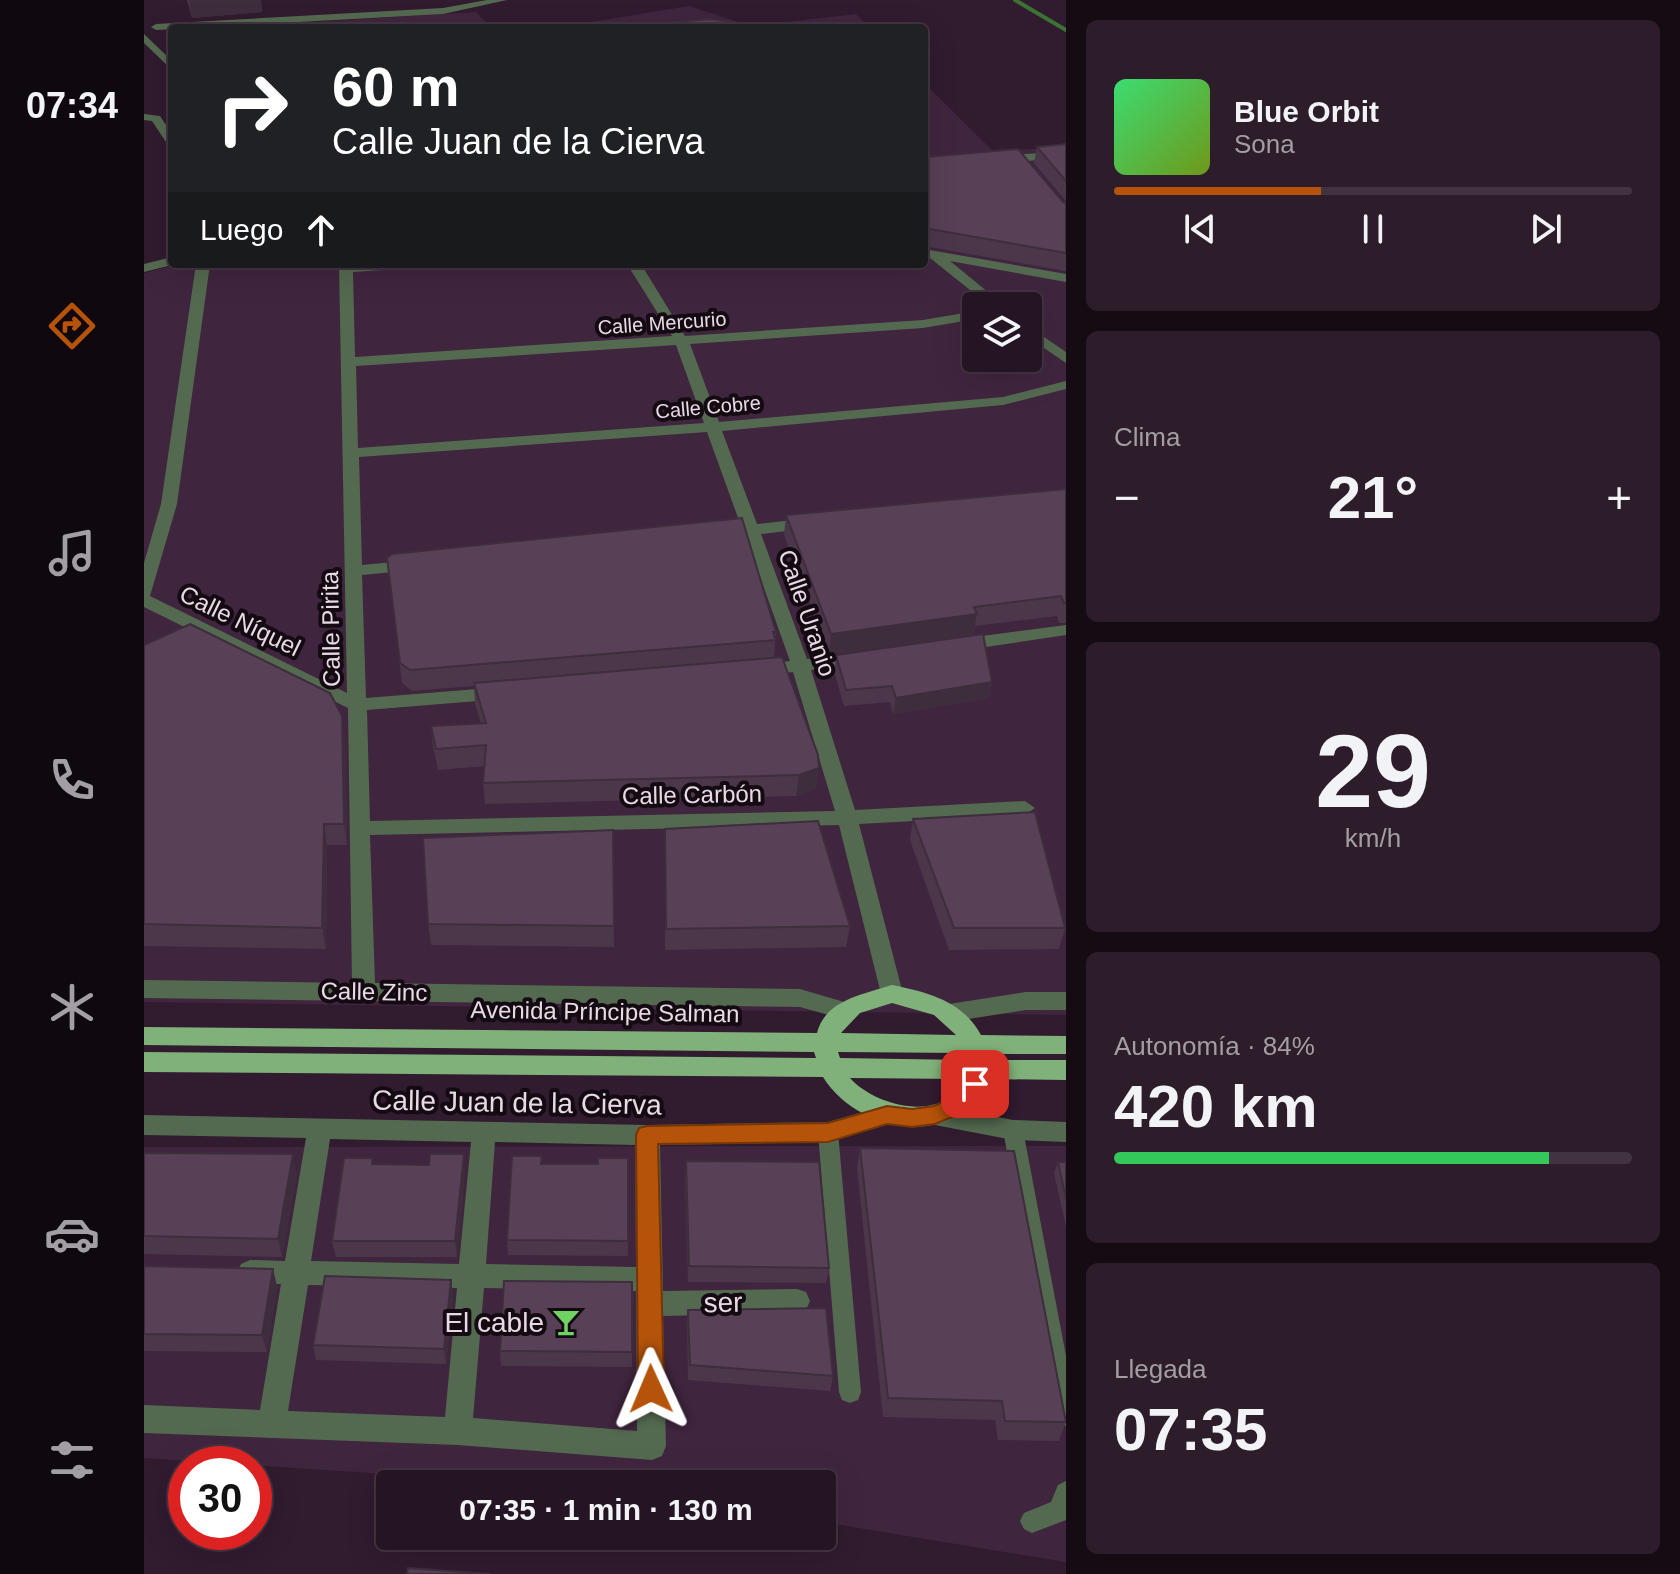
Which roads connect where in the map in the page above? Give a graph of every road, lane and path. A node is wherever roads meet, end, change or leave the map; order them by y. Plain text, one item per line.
1 (502, 0) edge
2 (327, 24) edge
3 (168, 30) edge
4 (148, 31) edge
5 (168, 61) edge
6 (150, 117) edge
7 (168, 138) edge
8 (1066, 154) edge
9 (1019, 158) junction
10 (987, 161) edge
11 (1028, 169) edge
12 (929, 254) edge
13 (168, 262) edge
14 (144, 268) edge
15 (202, 268) edge
16 (346, 268) edge
17 (636, 268) edge
18 (1066, 278) edge
19 (979, 292) edge
20 (962, 317) edge
21 (1042, 339) edge
22 (682, 342) junction
23 (1064, 353) edge
24 (349, 362) junction
25 (1066, 385) edge
26 (714, 427) junction
27 (351, 453) junction
28 (831, 522) edge
29 (752, 530) junction
30 (721, 533) edge
31 (431, 563) edge
32 (354, 571) junction
33 (144, 593) edge
34 (144, 600) edge
35 (1066, 630) edge
36 (941, 647) edge
37 (879, 656) edge
38 (801, 667) junction
39 (738, 672) edge
40 (516, 692) edge
41 (357, 705) junction
42 (1025, 808) dead end
43 (847, 818) junction
44 (360, 828) junction
45 (144, 989) edge
46 (364, 992) junction
47 (892, 994) junction
48 (1066, 1001) edge
49 (843, 1010) junction
50 (949, 1013) junction
51 (144, 1036) edge
52 (824, 1042) junction
53 (975, 1042) junction
54 (1066, 1045) edge
55 (144, 1062) edge
56 (828, 1068) junction
57 (979, 1069) junction
58 (1066, 1070) edge
59 (887, 1115) junction
60 (935, 1115) junction
61 (144, 1125) edge
62 (320, 1127) junction
63 (1013, 1130) junction
64 (484, 1132) junction
65 (828, 1132) junction
66 (1066, 1132) edge
67 (647, 1135) junction
68 (221, 1271) edge
69 (297, 1273) junction
70 (471, 1277) junction
71 (650, 1291) junction
72 (797, 1301) dead end
73 (850, 1392) dead end
74 (1066, 1415) edge
75 (144, 1419) edge
76 (272, 1424) junction
77 (458, 1431) junction
78 (1066, 1493) edge
79 (1032, 1521) dead end

1 - 2 street
3 - 4 street
4 - 5 street
6 - 7 street
8 - 9 street
9 - 10 street
9 - 11 street
12 - 18 street
12 - 19 street
13 - 14 street
15 - 33 street
16 - 24 street, Calle Pirita
17 - 22 street, Calle Uranio
20 - 22 street, Calle Mercurio
21 - 23 street
22 - 24 street, Calle Mercurio
22 - 26 street, Calle Uranio
24 - 27 street, Calle Pirita
25 - 26 street, Calle Cobre
26 - 27 street, Calle Cobre
26 - 29 street, Calle Uranio
27 - 32 street, Calle Pirita
28 - 29 street
29 - 30 street
29 - 38 street, Calle Uranio
31 - 32 street
32 - 41 street, Calle Pirita
34 - 41 street, Calle Níquel
35 - 36 street
37 - 38 street
38 - 39 street
38 - 43 street, Calle Uranio
40 - 41 street
41 - 44 street, Calle Pirita
42 - 43 street, Calle Carbón
43 - 44 street, Calle Carbón
43 - 47 street, Calle Uranio
44 - 46 street, Calle Pirita
45 - 46 street, Calle Zinc
46 - 49 street, Calle Zinc
47 - 49 main road
47 - 50 main road
48 - 50 street
49 - 52 main road
50 - 53 main road
51 - 52 main road, Avenida Príncipe Salman
52 - 53 main road, Avenida Príncipe Salman
52 - 56 main road
53 - 54 main road, Avenida Príncipe Salman
53 - 57 main road
55 - 56 main road
56 - 57 main road
56 - 59 main road
57 - 58 main road
57 - 60 main road
59 - 60 main road
59 - 65 street, Calle Juan de la Cierva
60 - 63 street
61 - 62 street, Calle Juan de la Cierva
62 - 64 street, Calle Juan de la Cierva
62 - 69 street
63 - 66 street
63 - 74 lane
64 - 67 street, Calle Juan de la Cierva
64 - 70 street
65 - 67 street, Calle Juan de la Cierva
65 - 73 lane
67 - 71 street
68 - 69 street, ser
69 - 70 street, ser
69 - 76 street
70 - 71 street, ser
70 - 77 street
71 - 72 street, ser
71 - 77 street
75 - 76 street
76 - 77 street
78 - 79 lane

